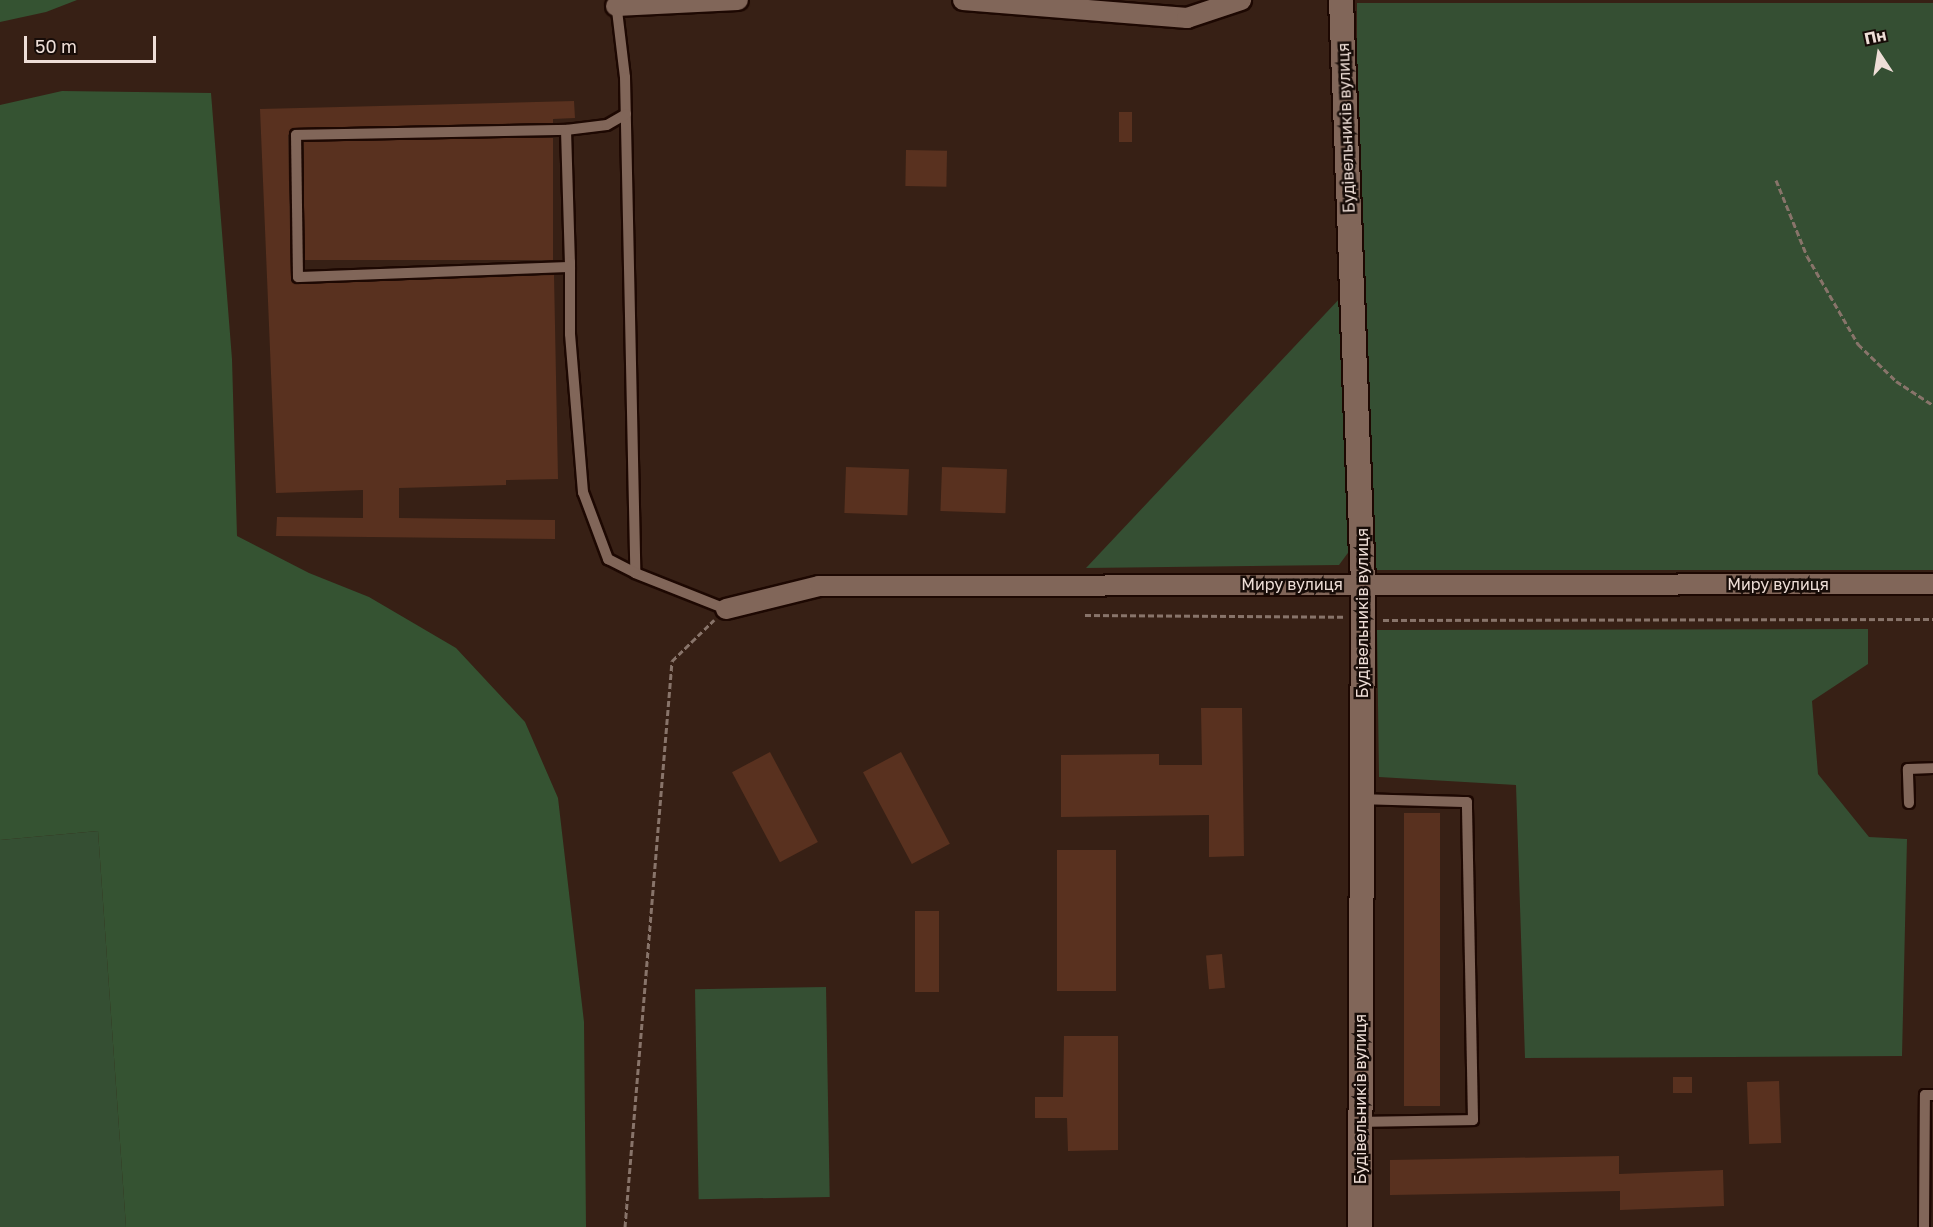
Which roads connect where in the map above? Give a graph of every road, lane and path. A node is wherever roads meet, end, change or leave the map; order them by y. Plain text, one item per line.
1 (738, 0) edge
2 (963, 0) edge
3 (1241, 0) edge
4 (1341, 0) edge
5 (616, 3) edge
6 (626, 114) junction
7 (567, 130) junction
8 (1776, 180) dead end
9 (570, 267) junction
10 (1933, 405) edge
11 (635, 573) junction
12 (1363, 584) junction
13 (1933, 584) edge
14 (726, 609) junction
15 (1085, 615) dead end
16 (1363, 616) junction
17 (1933, 620) edge
18 (1933, 768) edge
19 (1361, 799) junction
20 (1909, 803) dead end
21 (1933, 1095) edge
22 (1360, 1122) junction
23 (625, 1227) edge
24 (1360, 1227) edge
25 (1924, 1227) edge

1 - 5 street
2 - 3 street
4 - 12 street, Будівельників вулиця
5 - 6 lane
6 - 7 lane
6 - 11 lane
7 - 9 lane
7 - 9 lane
8 - 10 path
9 - 11 lane
11 - 14 lane
12 - 13 street, Миру вулиця
12 - 14 street, Миру вулиця
12 - 16 street, Будівельників вулиця
14 - 23 path
15 - 16 path
16 - 17 path
16 - 19 street, Будівельників вулиця
18 - 20 lane
19 - 22 street, Будівельників вулиця
19 - 22 lane
21 - 25 lane
22 - 24 street, Будівельників вулиця

